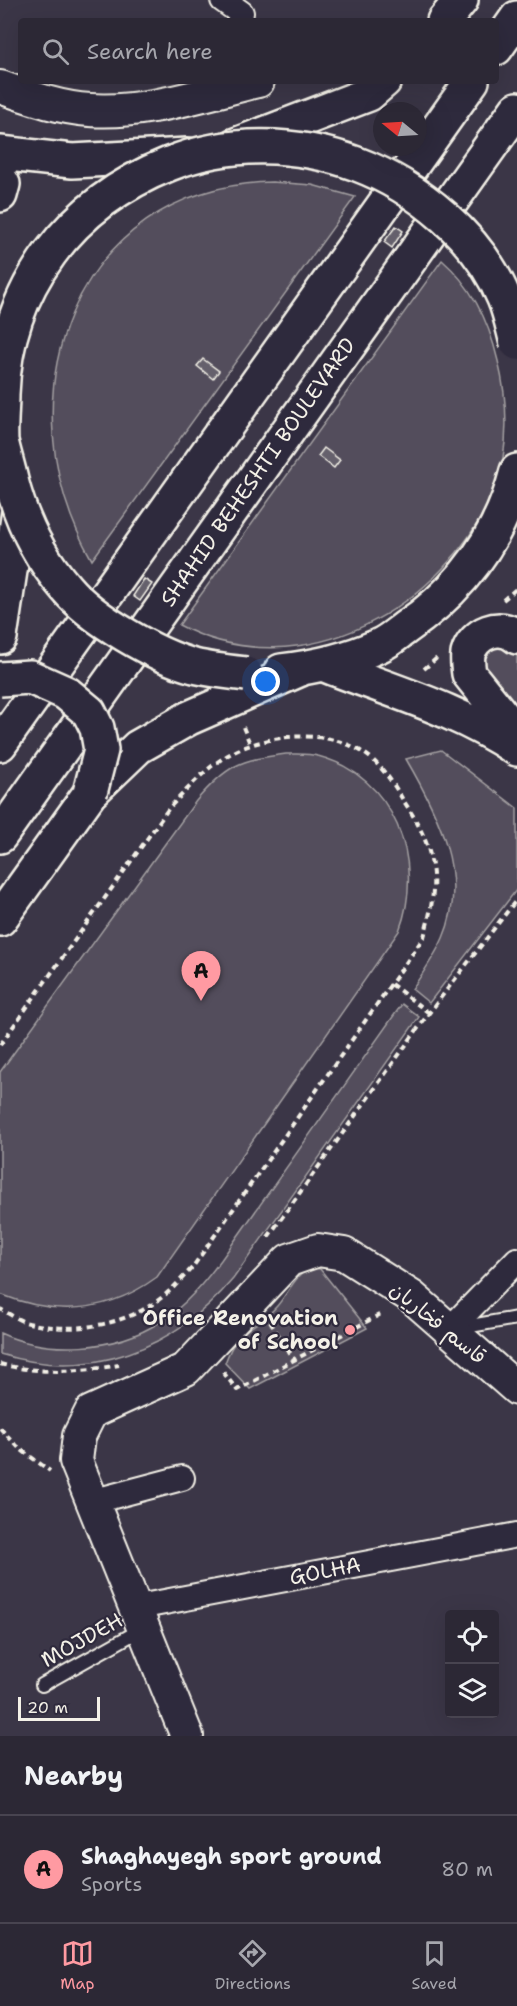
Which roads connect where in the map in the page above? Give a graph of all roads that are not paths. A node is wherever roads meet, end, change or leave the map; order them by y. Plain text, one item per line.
1 (454, 8) edge
2 (430, 18) edge
3 (517, 18) edge
4 (499, 44) edge
5 (245, 84) edge
6 (381, 84) edge
7 (470, 84) edge
8 (0, 87) edge
9 (517, 109) edge
10 (231, 147) junction
11 (0, 153) edge
12 (193, 155) junction
13 (0, 179) edge
14 (0, 195) edge
15 (517, 343) edge
16 (0, 436) edge
17 (515, 492) edge
18 (19, 511) junction
19 (0, 637) edge
20 (517, 637) edge
21 (314, 667) junction
22 (0, 679) edge
23 (517, 734) edge
24 (0, 744) edge
25 (517, 749) edge
26 (90, 793) junction
27 (0, 836) edge
28 (0, 919) edge
29 (517, 1260) edge
30 (517, 1318) edge
31 (449, 1330) junction
32 (517, 1389) edge
33 (182, 1478) dead end
34 (91, 1502) junction
35 (517, 1535) edge
36 (138, 1618) junction
37 (42, 1685) dead end
38 (187, 1736) edge

1 - 2 street
3 - 4 main road
5 - 8 street
6 - 10 main road
7 - 24 main road
9 - 27 main road, SHAHID BEHESHTI BOULEVARD
10 - 12 main road, bridge
10 - 15 main road, bridge
11 - 12 main road
12 - 16 main road, bridge
13 - 14 main road
16 - 18 main road, bridge
17 - 21 main road
18 - 19 main road
18 - 21 main road, bridge
20 - 23 main road
21 - 25 main road
21 - 26 main road
22 - 26 main road, bridge
26 - 28 main road
29 - 31 street
30 - 31 lane
31 - 32 street, قاسم فخاریان
31 - 34 street, قاسم فخاریان
33 - 34 street
34 - 36 street
35 - 36 street, GOLHA
36 - 37 lane, MOJDEH
36 - 38 street

